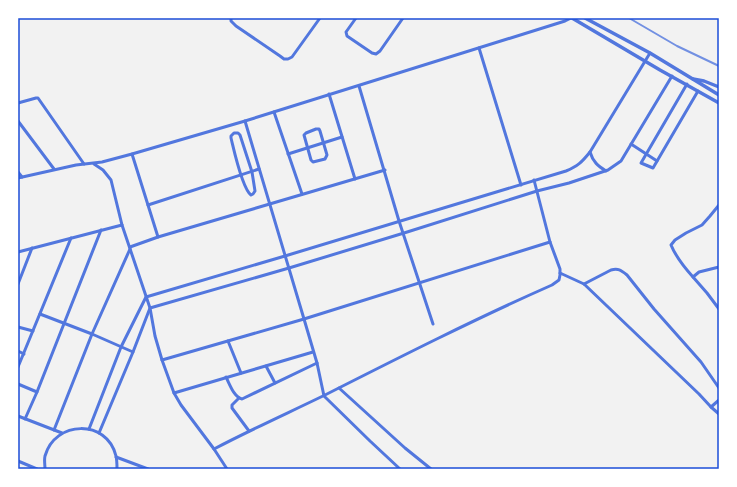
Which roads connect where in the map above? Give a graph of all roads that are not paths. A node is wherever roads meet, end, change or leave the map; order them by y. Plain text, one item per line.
1 (231, 18) edge
2 (320, 18) edge
3 (356, 18) edge
4 (403, 18) edge
5 (571, 18) edge
6 (585, 18) edge
7 (479, 48) junction
8 (650, 53) junction
9 (645, 61) junction
10 (672, 76) junction
11 (692, 79) junction
12 (687, 84) junction
13 (359, 86) junction
14 (719, 87) edge
15 (698, 91) junction
16 (329, 94) junction
17 (719, 95) edge
18 (719, 102) edge
19 (18, 103) edge
20 (274, 112) junction
21 (18, 121) edge
22 (245, 121) junction
23 (342, 137) junction
24 (324, 143) junction
25 (631, 144) junction
26 (308, 148) junction
27 (590, 152) junction
28 (646, 153) junction
29 (132, 154) junction
30 (288, 154) junction
31 (657, 161) junction
32 (84, 164) junction
33 (94, 164) junction
34 (54, 169) junction
35 (259, 169) junction
36 (385, 170) junction
37 (606, 171) junction
38 (18, 172) edge
39 (252, 172) junction
40 (241, 175) junction
41 (20, 178) edge
42 (355, 179) junction
43 (534, 180) junction
44 (521, 184) junction
45 (537, 191) junction
46 (302, 194) junction
47 (269, 204) junction
48 (148, 205) junction
49 (719, 205) edge
50 (399, 222) junction
51 (122, 225) junction
52 (101, 230) junction
53 (404, 233) junction
54 (158, 236) junction
55 (71, 238) junction
56 (550, 242) junction
57 (32, 248) junction
58 (130, 248) junction
59 (18, 252) edge
60 (285, 256) junction
61 (719, 267) edge
62 (289, 268) junction
63 (560, 273) junction
64 (693, 276) junction
65 (419, 283) junction
66 (18, 284) edge
67 (584, 284) junction
68 (146, 297) junction
69 (150, 308) junction
70 (719, 309) edge
71 (40, 314) junction
72 (304, 319) junction
73 (64, 324) junction
74 (433, 324) dead end
75 (18, 327) edge
76 (33, 332) junction
77 (92, 334) junction
78 (228, 341) junction
79 (121, 347) junction
80 (18, 351) edge
81 (133, 352) junction
82 (314, 352) junction
83 (24, 354) junction
84 (162, 360) junction
85 (317, 363) junction
86 (266, 366) junction
87 (18, 367) edge
88 (241, 373) junction
89 (226, 377) junction
90 (275, 383) junction
91 (18, 384) edge
92 (339, 388) junction
93 (719, 388) edge
94 (37, 392) junction
95 (174, 393) junction
96 (324, 396) junction
97 (239, 398) junction
98 (719, 400) edge
99 (711, 407) junction
100 (719, 414) edge
101 (18, 416) edge
102 (25, 419) junction
103 (89, 429) junction
104 (54, 430) junction
105 (249, 431) junction
106 (62, 433) junction
107 (99, 433) junction
108 (214, 449) junction
109 (116, 457) junction
110 (18, 461) edge
111 (37, 469) edge
112 (45, 469) edge
113 (117, 469) edge
114 (148, 469) edge
115 (227, 469) edge
116 (400, 469) edge
117 (431, 469) edge

1 - 2 street
3 - 4 street
5 - 7 street
5 - 9 street
6 - 8 street
7 - 13 street
7 - 44 street
8 - 9 street
8 - 11 street
9 - 10 street
9 - 27 street
10 - 12 street
10 - 25 street
11 - 14 street
11 - 17 street
12 - 15 street
12 - 28 street
13 - 16 street
13 - 36 street
15 - 18 street
15 - 31 street
16 - 20 street
16 - 23 street
19 - 32 street
20 - 22 street
20 - 30 street
21 - 34 street
22 - 29 street
22 - 35 street
23 - 24 street
23 - 42 street
24 - 26 street
24 - 26 street
24 - 26 street
25 - 28 street
25 - 37 street
26 - 30 street
27 - 37 street
27 - 43 street
28 - 31 street
28 - 31 street
29 - 33 street
29 - 48 street
30 - 46 street
32 - 33 street
32 - 34 street
33 - 51 street
34 - 41 street
35 - 39 street
35 - 47 street
36 - 42 street
36 - 50 street
37 - 45 street
38 - 41 street
39 - 40 street
39 - 40 street
39 - 40 street
40 - 48 street
42 - 46 street
43 - 44 street
43 - 45 street
44 - 50 street
45 - 53 street
45 - 56 street
46 - 47 street
47 - 54 street
47 - 60 street
48 - 54 street
49 - 64 street
50 - 53 street
50 - 60 street
51 - 52 street
51 - 58 street
52 - 55 street
52 - 73 street
53 - 62 street
53 - 65 street
54 - 58 street
55 - 57 street
55 - 71 street
56 - 63 street
56 - 65 street
57 - 59 street
57 - 66 street
58 - 68 street
58 - 77 street
60 - 62 street
60 - 68 street
61 - 64 street
62 - 69 street
62 - 72 street
63 - 67 street
63 - 92 street
64 - 70 street
65 - 72 street
65 - 74 street
67 - 93 street
67 - 99 street
68 - 69 street
68 - 79 street
69 - 81 street
69 - 84 street
71 - 73 street
71 - 76 street
72 - 78 street
72 - 82 street
73 - 77 street
73 - 94 street
75 - 76 street
76 - 83 street
77 - 79 street
77 - 104 street
78 - 84 street
78 - 88 street
79 - 81 street
79 - 103 street
80 - 83 street
81 - 107 street
82 - 85 street
82 - 86 street
83 - 87 street
84 - 95 street
85 - 90 street
85 - 96 street
86 - 88 street
86 - 90 street
88 - 89 street
89 - 95 street
89 - 97 street
90 - 97 street
91 - 94 street
92 - 96 street
92 - 117 street
94 - 102 street
95 - 108 street
96 - 105 street
96 - 116 street
97 - 105 street
98 - 99 street
99 - 100 street
101 - 102 street
102 - 104 street
103 - 106 street
103 - 107 street
104 - 106 street
105 - 108 street
106 - 112 street
107 - 109 street
108 - 115 street
109 - 113 street
109 - 114 street
110 - 111 street

